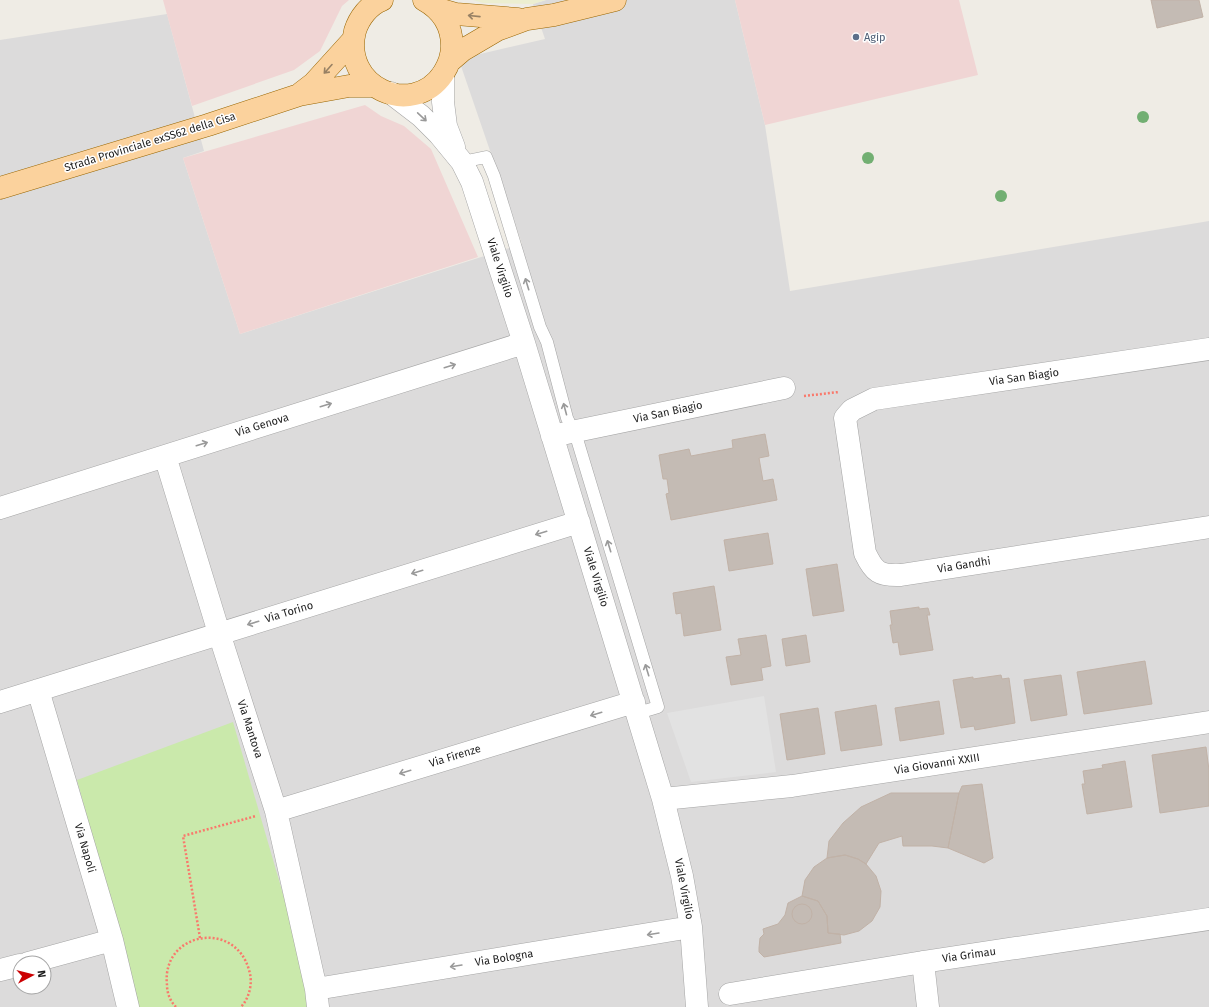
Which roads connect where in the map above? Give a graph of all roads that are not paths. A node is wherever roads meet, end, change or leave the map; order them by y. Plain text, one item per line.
1 (614, 0) edge
2 (375, 3) edge
3 (431, 4) edge
4 (527, 19) junction
5 (353, 40) junction
6 (446, 68) junction
7 (383, 90) junction
8 (299, 94) junction
9 (460, 160) junction
10 (0, 188) edge
11 (524, 343) junction
12 (1209, 349) edge
13 (784, 388) dead end
14 (845, 418) joint
15 (573, 431) junction
16 (552, 436) junction
17 (165, 456) junction
18 (0, 508) edge
19 (579, 522) junction
20 (1209, 527) edge
21 (219, 633) junction
22 (38, 690) junction
23 (0, 702) edge
24 (636, 708) junction
25 (1209, 722) edge
26 (663, 799) junction
27 (276, 811) junction
28 (1209, 919) edge
29 (691, 927) junction
30 (112, 940) junction
31 (52, 956) edge
32 (923, 962) junction
33 (12, 967) edge
34 (0, 970) edge
35 (730, 994) dead end
36 (317, 998) edge
37 (128, 1007) edge
38 (697, 1007) edge
39 (928, 1007) edge

1 - 4 main road, Strada Provinciale exSS62 della Cisa
2 - 5 main road, Strada Provinciale exSS62 della Cisa
4 -> 3 main road, Strada Provinciale exSS62 della Cisa
3 - 6 main road, Strada Provinciale exSS62 della Cisa
4 - 6 main road, Strada Provinciale exSS62 della Cisa
5 - 7 main road, Strada Provinciale exSS62 della Cisa
5 -> 8 main road, Strada Provinciale exSS62 della Cisa
6 - 7 main road, Strada Provinciale exSS62 della Cisa
6 - 9 street, Viale Virgilio
7 - 8 main road, Strada Provinciale exSS62 della Cisa
7 -> 9 street, Viale Virgilio
8 - 10 main road, Strada Provinciale exSS62 della Cisa
9 - 11 street, Viale Virgilio
15 -> 9 lane
11 - 16 street, Viale Virgilio
17 -> 11 street, Via Genova
12 - 14 street, Via San Biagio
13 - 15 street, Via San Biagio
14 - 20 street, Via Gandhi
15 - 16 street, Via San Biagio
24 -> 15 lane
16 - 19 street, Viale Virgilio
17 - 18 street, Via Genova
17 - 21 street, Via Mantova
19 -> 21 street, Via Torino
19 - 24 street, Viale Virgilio
21 - 22 street, Via Torino
21 - 27 street, Via Mantova
22 - 23 street, Via Torino
22 - 30 street, Via Napoli
24 - 26 street, Viale Virgilio
24 -> 27 street, Via Firenze
25 - 26 street, Via Giovanni XXIII
26 - 29 street, Viale Virgilio
27 - 36 street, Via Mantova
28 - 32 street, Via Grimau
29 -> 36 street, Via Bologna
29 - 38 street, Viale Virgilio
30 - 31 street
30 - 37 street, Via Napoli
32 - 35 street, Via Grimau
32 - 39 street
33 - 34 street

